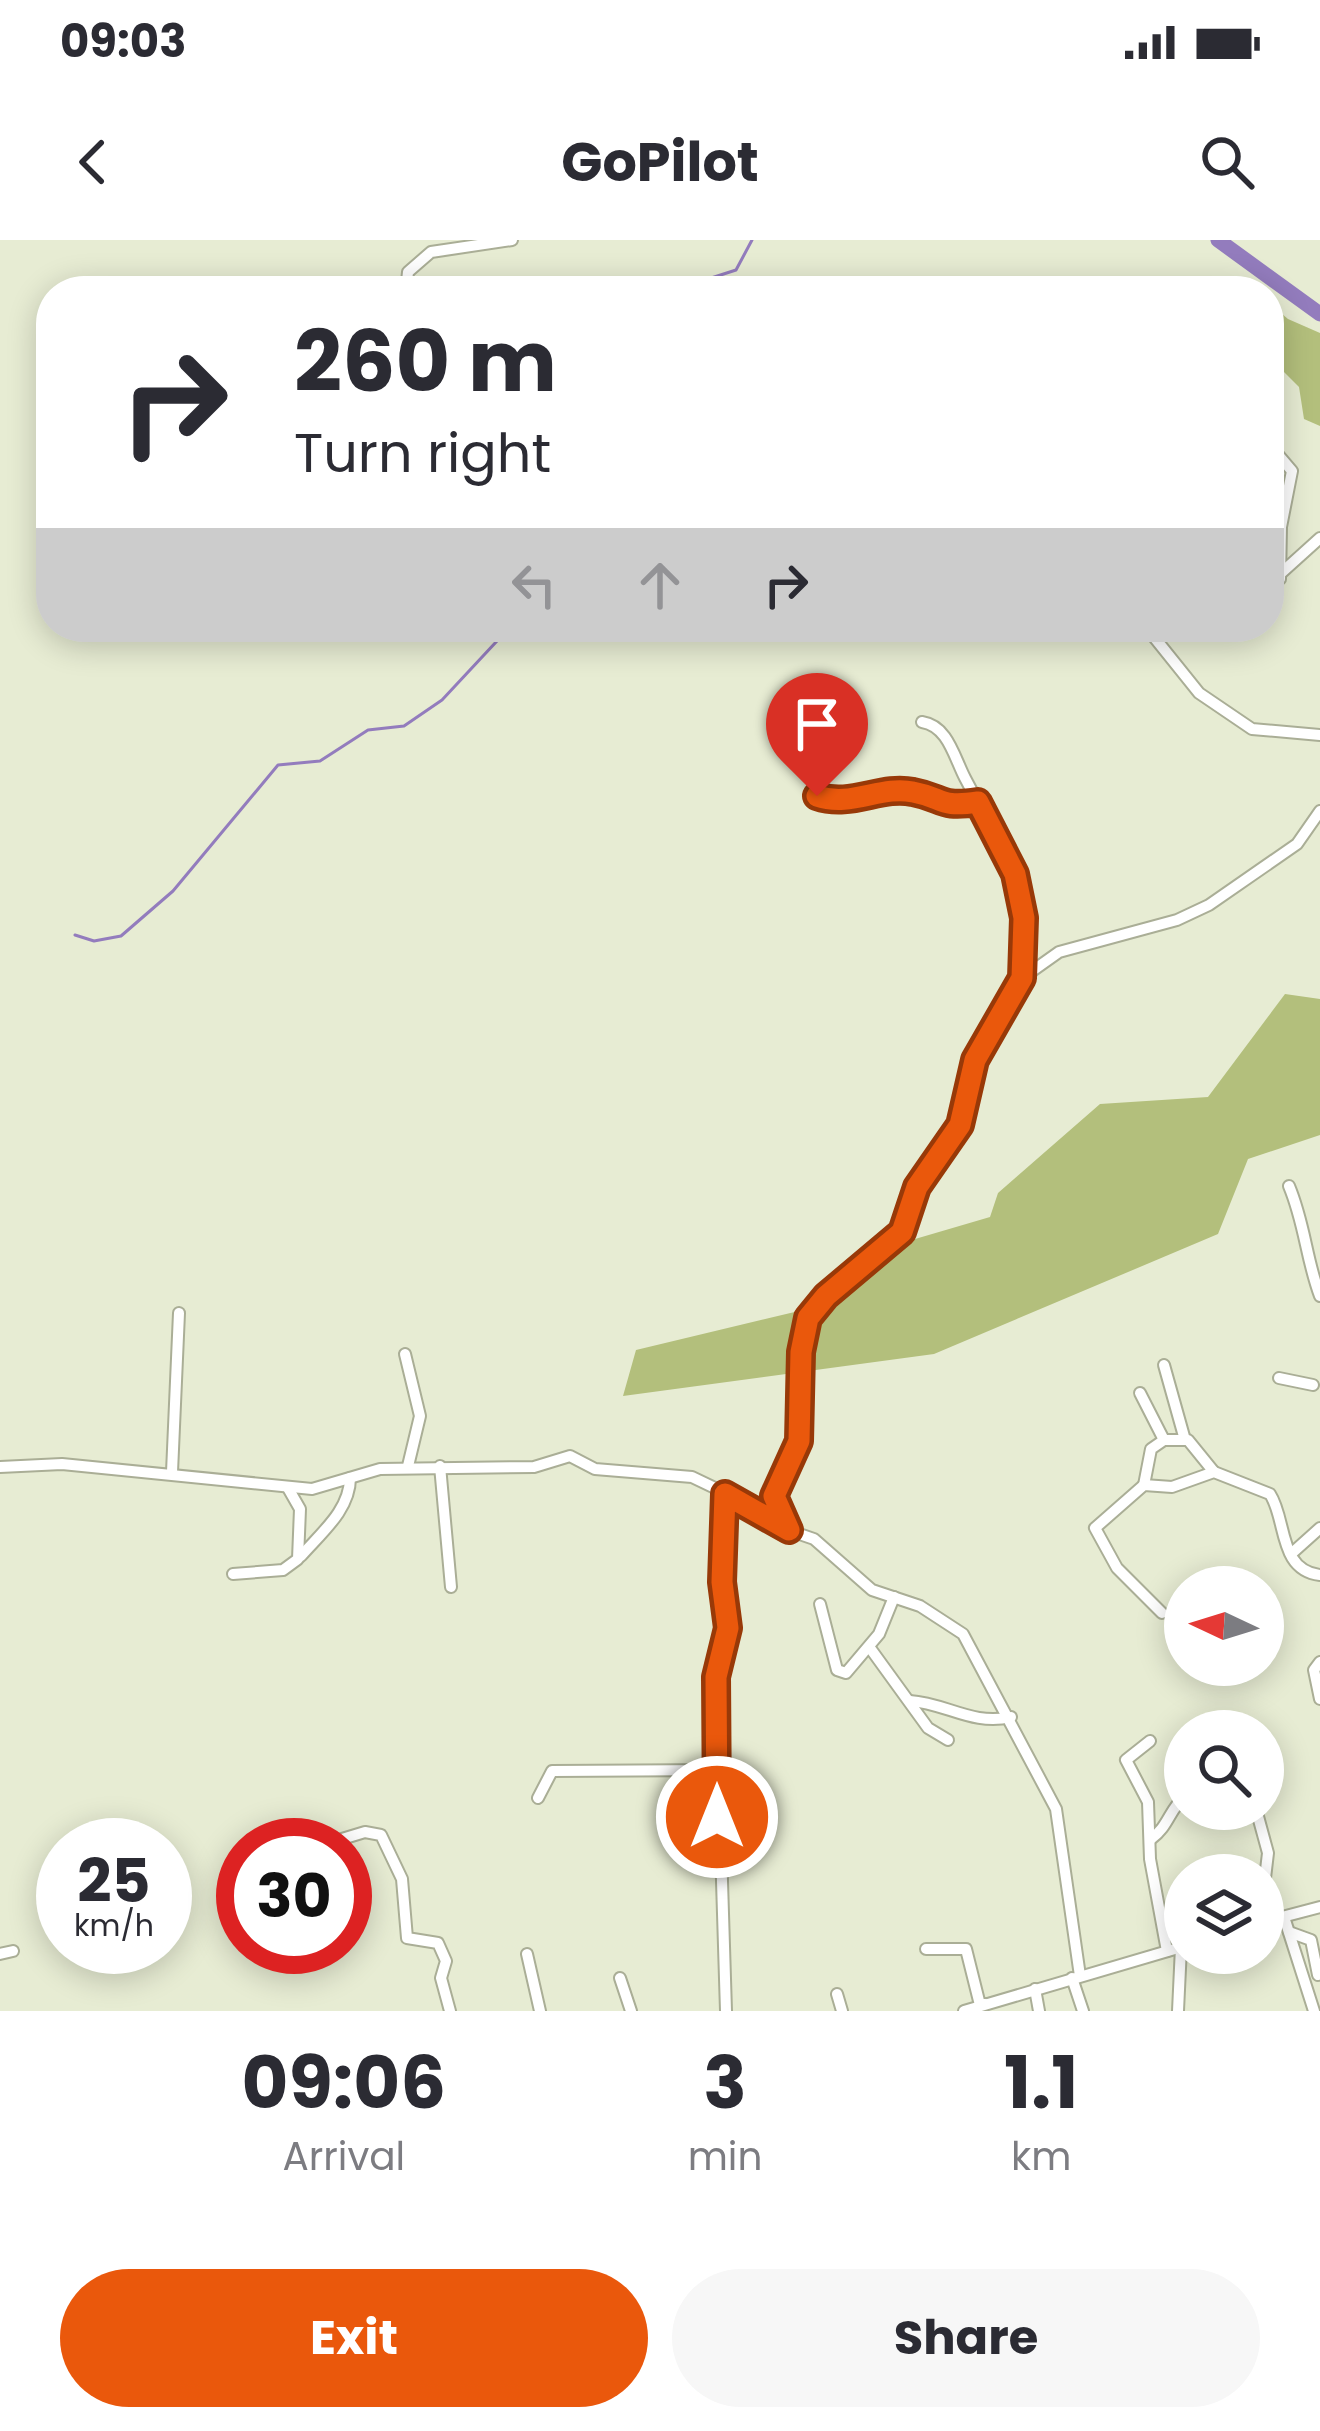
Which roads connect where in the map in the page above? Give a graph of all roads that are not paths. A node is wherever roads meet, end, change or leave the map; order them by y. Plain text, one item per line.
1 (512, 240) edge
2 (408, 276) edge
3 (1284, 456) edge
4 (1284, 520) edge
5 (1320, 538) edge
6 (1284, 572) edge
7 (1158, 642) edge
8 (922, 722) dead end
9 (1320, 735) edge
10 (817, 796) dead end
11 (978, 802) junction
12 (1320, 811) edge
13 (1017, 989) junction
14 (1289, 1186) dead end
15 (1320, 1296) edge
16 (179, 1313) dead end
17 (405, 1354) dead end
18 (1164, 1365) dead end
19 (1279, 1378) dead end
20 (1313, 1385) dead end
21 (1140, 1393) dead end
22 (1164, 1440) junction
23 (1185, 1440) junction
24 (408, 1466) junction
25 (440, 1466) junction
26 (0, 1467) edge
27 (172, 1472) junction
28 (1214, 1472) junction
29 (350, 1478) junction
30 (1144, 1485) junction
31 (288, 1488) junction
32 (312, 1489) junction
33 (725, 1494) junction
34 (300, 1509) junction
35 (1320, 1528) edge
36 (789, 1530) junction
37 (1291, 1554) junction
38 (298, 1558) junction
39 (233, 1574) dead end
40 (1320, 1575) edge
41 (451, 1587) dead end
42 (894, 1598) junction
43 (820, 1604) dead end
44 (1162, 1613) dead end
45 (870, 1648) junction
46 (1320, 1662) edge
47 (1320, 1699) edge
48 (910, 1700) junction
49 (1011, 1717) junction
50 (949, 1740) dead end
51 (1150, 1741) dead end
52 (718, 1770) junction
53 (538, 1798) dead end
54 (1164, 1830) edge
55 (372, 1833) edge
56 (1150, 1839) junction
57 (1320, 1907) edge
58 (1284, 1917) joint
59 (1164, 1931) edge
60 (1289, 1932) junction
61 (926, 1949) dead end
62 (1164, 1952) edge
63 (526, 1954) dead end
64 (1319, 1971) edge
65 (1181, 1974) edge
66 (1076, 1977) junction
67 (620, 1978) dead end
68 (1035, 1990) junction
69 (1310, 1990) junction
70 (837, 1994) dead end
71 (1002, 1998) junction
72 (450, 2011) edge
73 (541, 2011) edge
74 (631, 2011) edge
75 (726, 2011) edge
76 (842, 2011) edge
77 (964, 2011) edge
78 (1039, 2011) edge
79 (1083, 2011) edge
80 (1178, 2011) edge
81 (1314, 2011) edge

1 - 2 street
3 - 4 street
5 - 6 street
7 - 9 street
8 - 11 street
10 - 11 street
11 - 13 street
12 - 13 street
13 - 36 street
14 - 15 street
16 - 27 street
17 - 24 street
18 - 23 street
19 - 20 street
21 - 22 street
22 - 23 street
22 - 30 street
23 - 28 street
24 - 25 street
24 - 29 street
25 - 33 street
25 - 41 street
26 - 27 street
27 - 31 street
28 - 30 street
28 - 37 street
29 - 32 street
29 - 38 street
30 - 44 street
31 - 32 street
31 - 34 street
32 - 34 street
33 - 36 street
33 - 52 street
34 - 38 street
35 - 37 street
36 - 42 street
37 - 40 street
38 - 39 street
42 - 45 street
42 - 49 street
43 - 45 street
45 - 48 street
46 - 47 street
48 - 49 street
48 - 50 street
49 - 66 street
51 - 56 street
52 - 53 street
52 - 75 street
54 - 56 street
55 - 72 street
56 - 59 street
57 - 58 street
58 - 60 street
60 - 64 street
60 - 69 street
61 - 71 street
62 - 66 street
63 - 73 street
64 - 69 street
65 - 80 street
66 - 68 street
66 - 79 street
67 - 74 street
68 - 71 street
68 - 78 street
69 - 81 street
70 - 76 street
71 - 77 street

